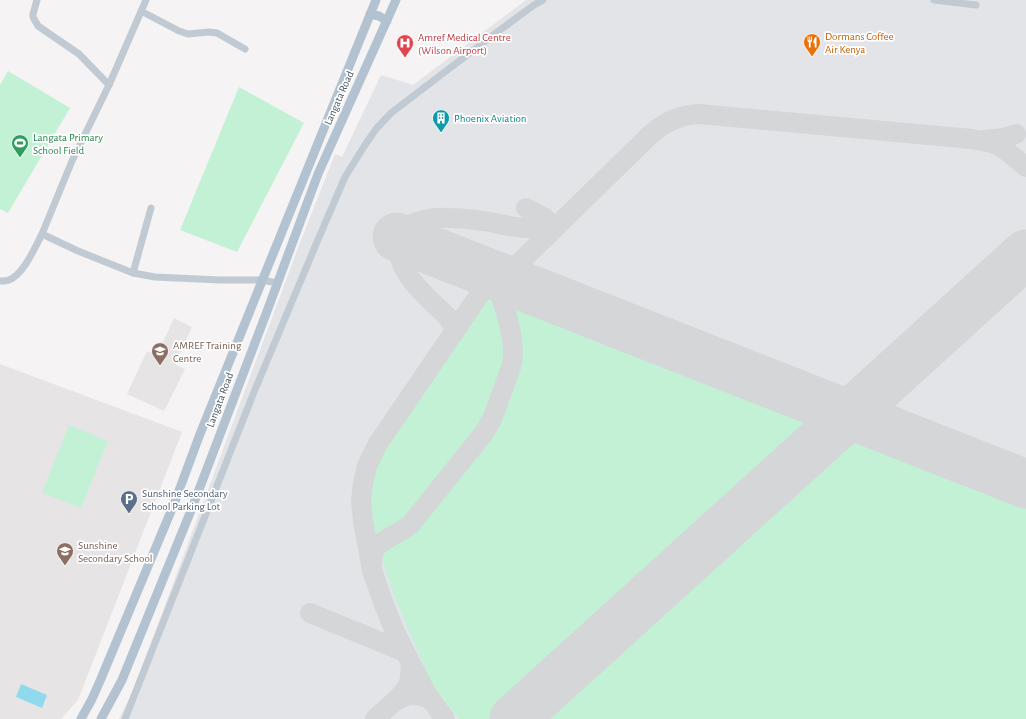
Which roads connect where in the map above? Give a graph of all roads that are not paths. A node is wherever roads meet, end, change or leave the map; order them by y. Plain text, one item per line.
1 (38, 0) edge
2 (146, 0) edge
3 (376, 0) edge
4 (396, 0) edge
5 (543, 0) edge
6 (934, 0) edge
7 (976, 5) dead end
8 (141, 11) junction
9 (370, 14) junction
10 (387, 21) junction
11 (245, 48) dead end
12 (109, 85) junction
13 (151, 208) dead end
14 (42, 234) junction
15 (133, 273) junction
16 (262, 280) junction
17 (0, 281) edge
18 (277, 283) junction
19 (81, 719) edge
20 (101, 719) edge
21 (125, 719) edge

1 - 12 street
2 - 8 street
3 - 9 main road, Langata Road
4 - 10 main road, Langata Road
5 - 21 street
6 - 7 street
8 - 11 street
8 - 12 street
9 - 10 main road
9 - 16 main road, Langata Road
10 - 18 main road, Langata Road
12 - 14 street
13 - 15 street
14 - 15 street
14 - 17 street
15 - 16 street
16 - 18 street
16 - 19 main road, Langata Road
18 - 20 main road, Langata Road

